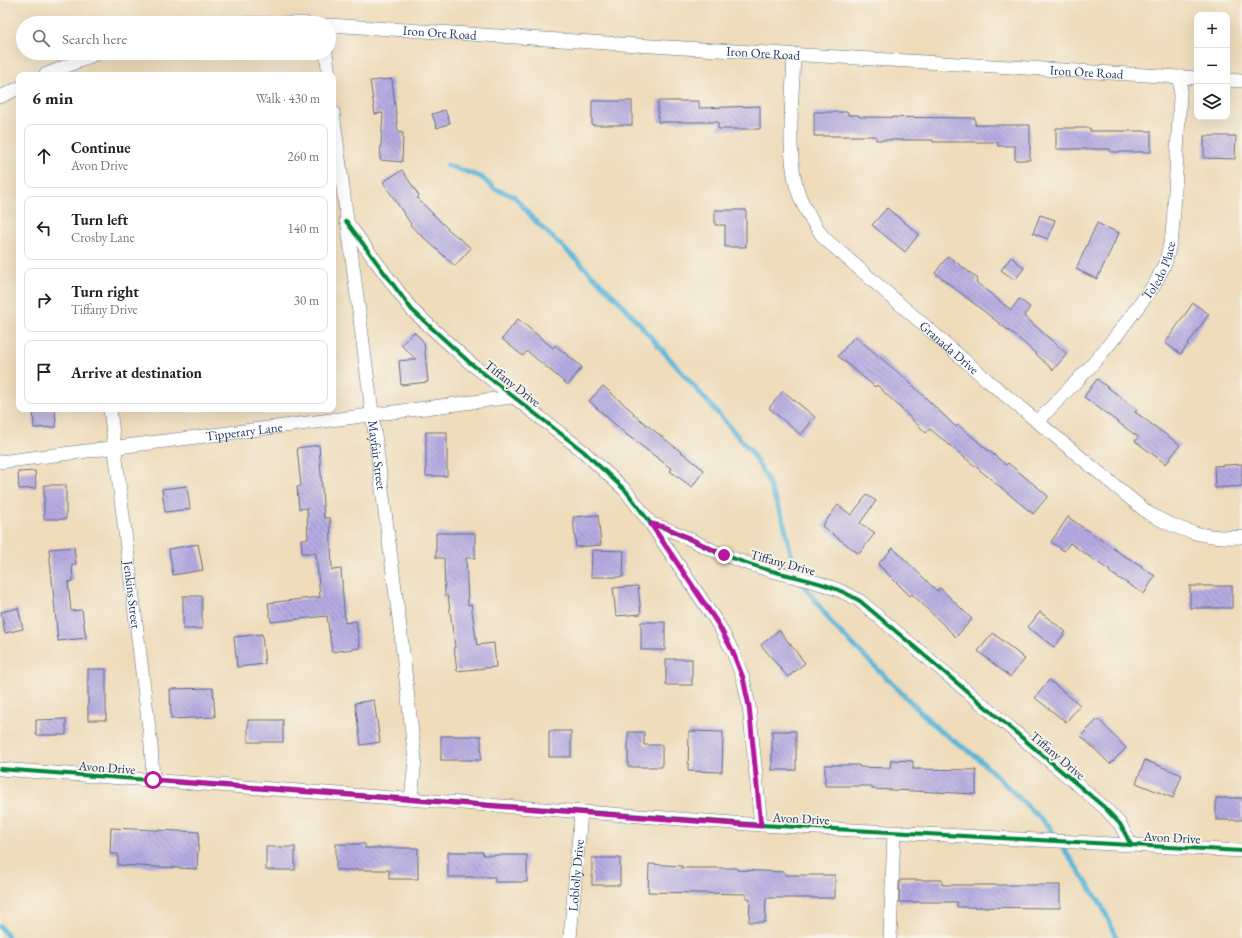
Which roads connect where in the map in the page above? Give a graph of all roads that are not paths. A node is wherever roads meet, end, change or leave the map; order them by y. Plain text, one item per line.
1 (336, 24) edge
2 (794, 54) junction
3 (83, 60) edge
4 (327, 60) edge
5 (56, 72) edge
6 (328, 72) edge
7 (1181, 77) junction
8 (1194, 78) edge
9 (1230, 80) edge
10 (1242, 81) edge
11 (16, 89) edge
12 (0, 97) edge
13 (336, 137) edge
14 (346, 221) junction
15 (512, 397) junction
16 (110, 412) edge
17 (372, 415) junction
18 (1037, 422) junction
19 (114, 447) junction
20 (0, 462) edge
21 (651, 524) junction
22 (1242, 537) edge
23 (0, 769) edge
24 (153, 780) junction
25 (411, 800) junction
26 (581, 812) junction
27 (761, 826) junction
28 (894, 833) junction
29 (1131, 845) junction
30 (1242, 851) edge
31 (570, 938) edge
32 (890, 938) edge

1 - 2 street, Iron Ore Road
2 - 7 street, Iron Ore Road
2 - 18 street, Granada Drive
3 - 5 street
4 - 6 street
7 - 8 street, Iron Ore Road
7 - 18 street, Toledo Place
9 - 10 street
11 - 12 street
13 - 14 street, Mayfair Street
14 - 15 street, Tiffany Drive
14 - 17 street, Mayfair Street
15 - 17 street, Tipperary Lane
15 - 21 street, Tiffany Drive
16 - 19 street, Jenkins Street
17 - 19 street, Tipperary Lane
17 - 25 street, Mayfair Street
18 - 22 street, Granada Drive
19 - 20 street, Tipperary Lane
19 - 24 street, Jenkins Street
21 - 27 street
21 - 29 street, Tiffany Drive
23 - 24 street, Avon Drive
24 - 25 street, Avon Drive
25 - 26 street, Avon Drive
26 - 27 street, Avon Drive
26 - 31 street, Loblolly Drive
27 - 28 street, Avon Drive
28 - 29 street, Avon Drive
28 - 32 street
29 - 30 street, Avon Drive

